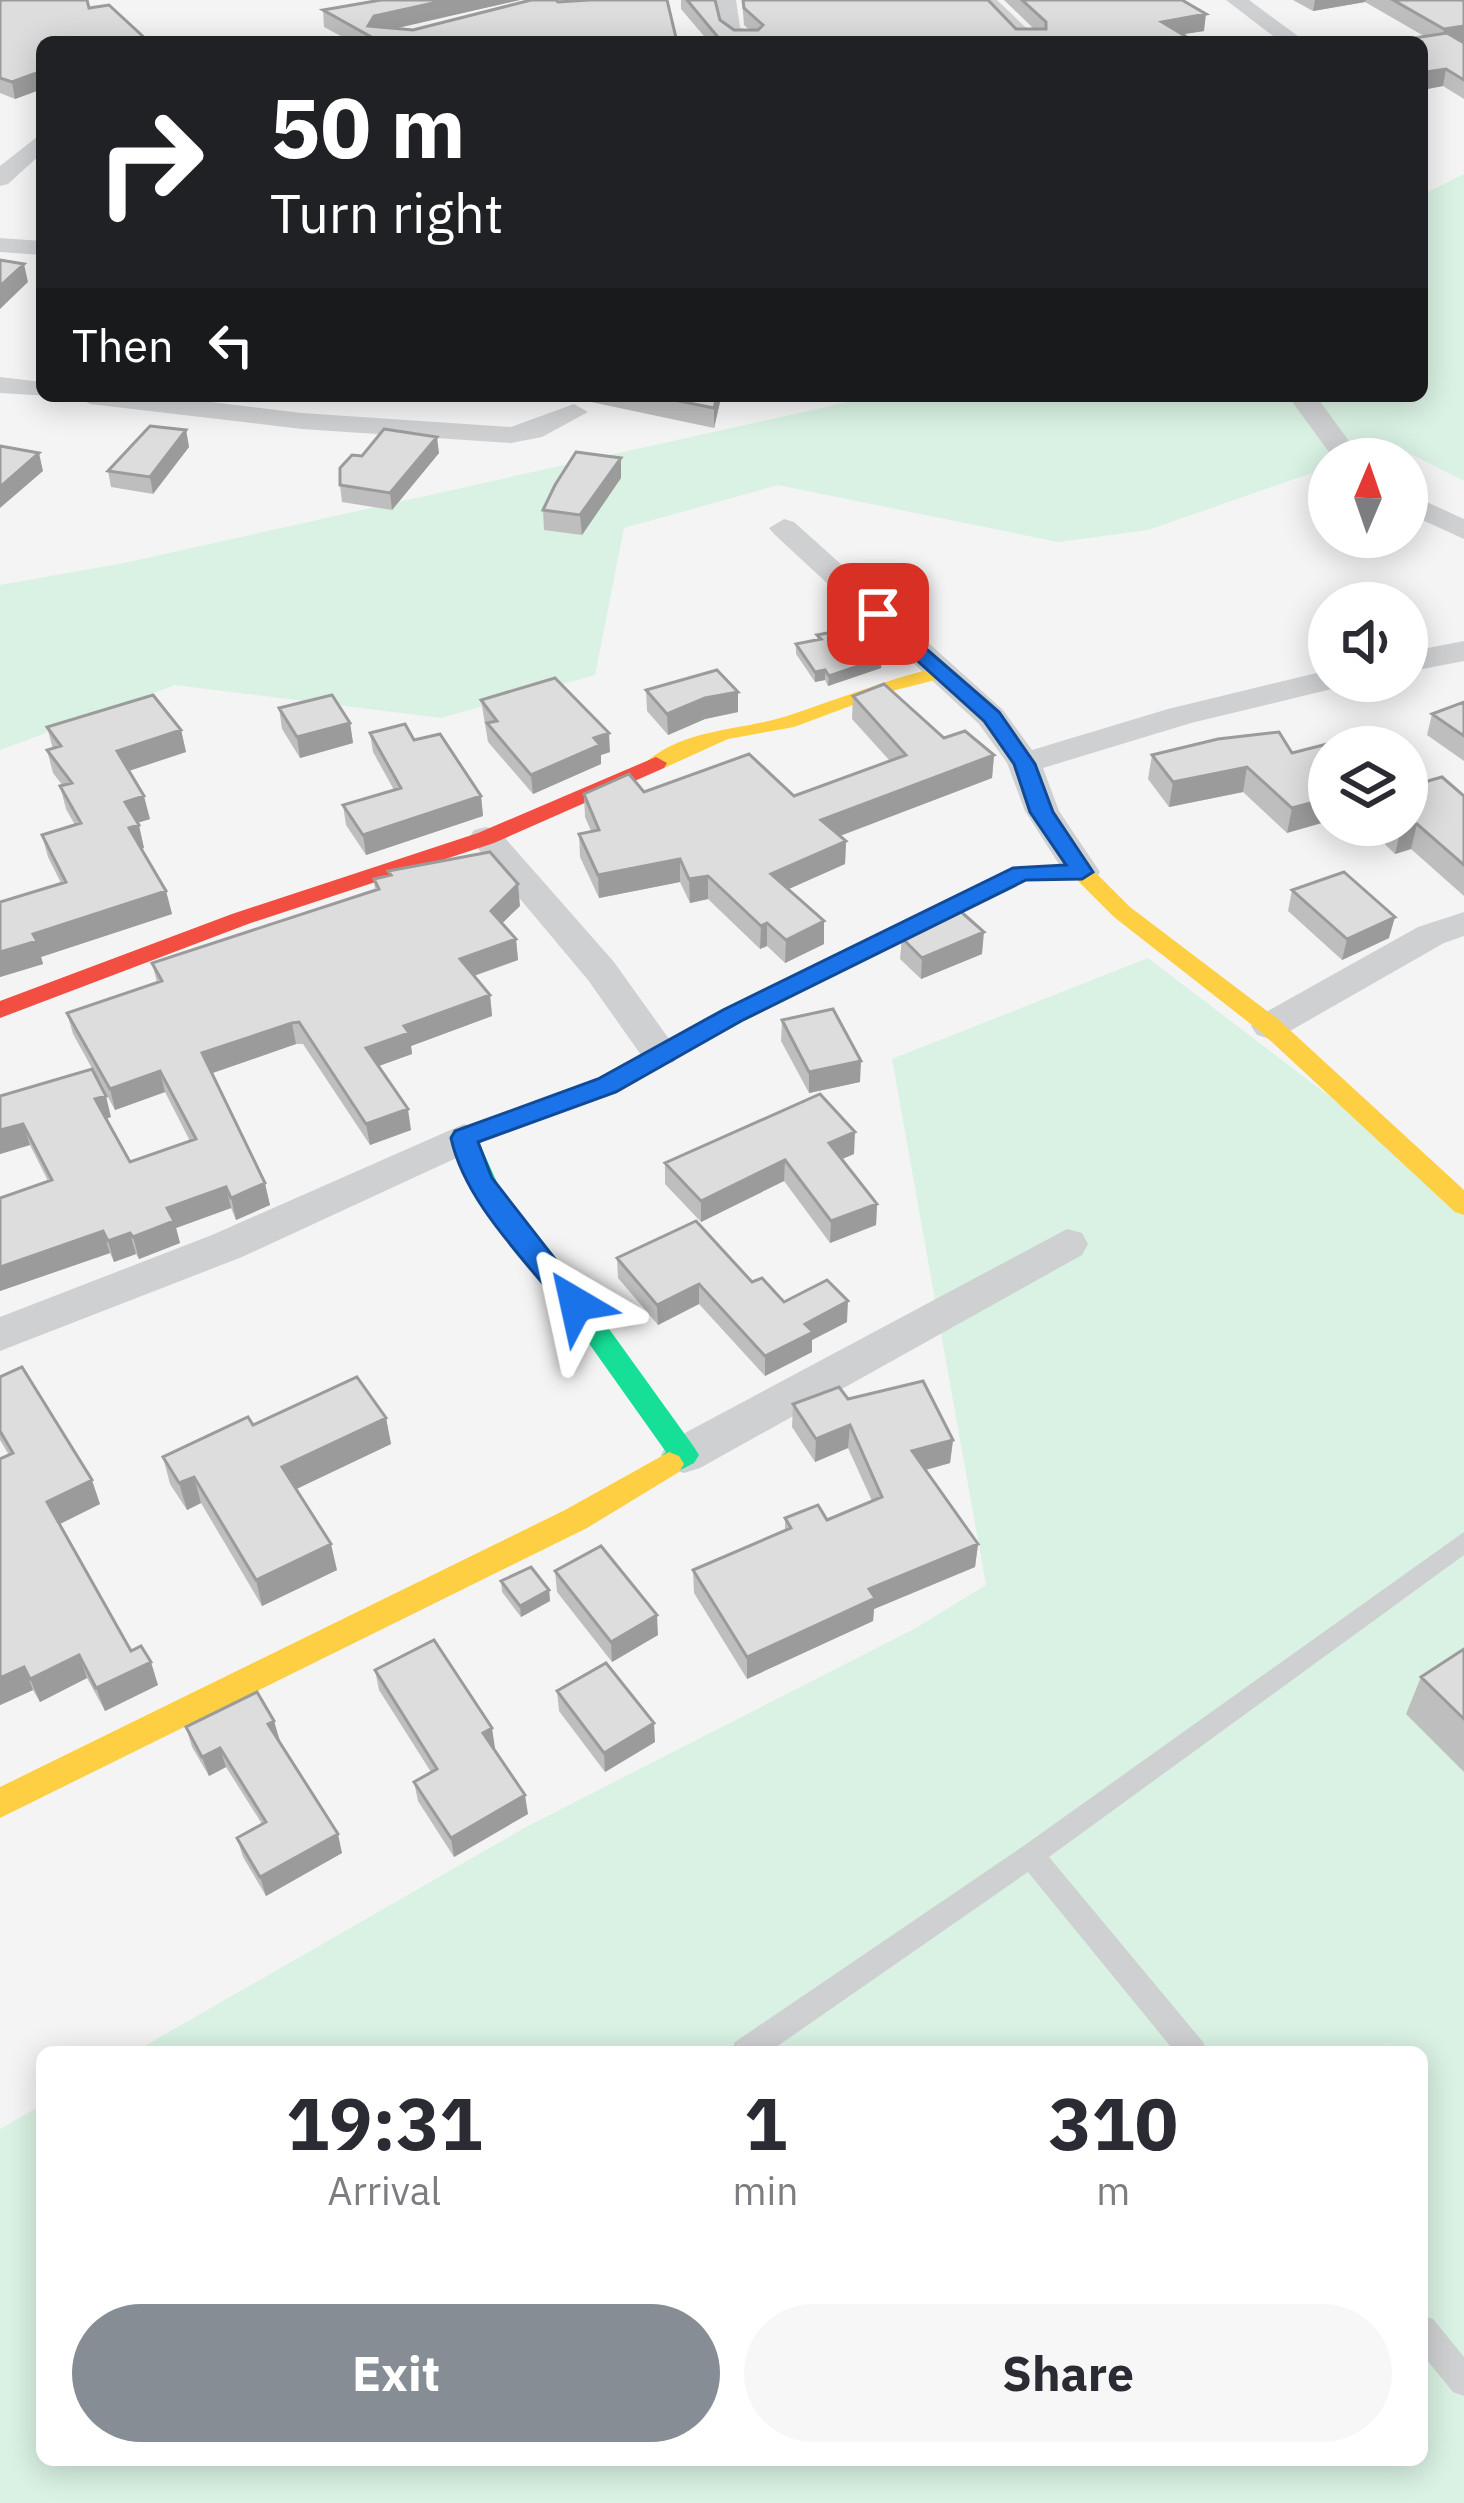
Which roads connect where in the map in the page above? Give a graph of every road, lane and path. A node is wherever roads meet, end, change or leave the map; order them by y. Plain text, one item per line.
1 (566, 0) edge
2 (726, 0) edge
3 (985, 0) edge
4 (1236, 0) edge
5 (488, 16) edge
6 (740, 36) edge
7 (1024, 36) edge
8 (1287, 36) edge
9 (36, 146) edge
10 (0, 179) edge
11 (0, 245) edge
12 (36, 248) edge
13 (0, 385) edge
14 (36, 389) edge
15 (141, 402) edge
16 (1306, 402) edge
17 (574, 412) dead end
18 (1333, 438) edge
19 (1428, 512) edge
20 (784, 528) dead end
21 (1464, 530) edge
22 (1464, 651) edge
23 (1428, 658) edge
24 (940, 673) junction
25 (1308, 685) edge
26 (1024, 764) junction
27 (486, 838) junction
28 (1082, 872) junction
29 (1464, 924) edge
30 (0, 1010) edge
31 (1270, 1026) junction
32 (660, 1053) junction
33 (464, 1138) junction
34 (1464, 1205) edge
35 (1067, 1244) dead end
36 (0, 1335) edge
37 (684, 1455) junction
38 (1464, 1542) edge
39 (0, 1804) edge
40 (1030, 1855) junction
41 (755, 2046) edge
42 (1188, 2046) edge
43 (1428, 2337) edge
44 (1464, 2381) edge

1 - 5 street
2 - 6 street
3 - 7 street
4 - 8 street
9 - 10 street
11 - 12 street
13 - 14 street
15 - 17 street
16 - 18 street
19 - 21 street
20 - 24 street
22 - 23 street
24 - 26 street
24 - 27 street
25 - 26 street
26 - 28 street
27 - 30 street
27 - 32 street
28 - 31 street
28 - 32 street
29 - 31 street
31 - 34 street
32 - 33 street
33 - 36 street
33 - 37 street
35 - 37 street
37 - 39 street
38 - 40 lane
40 - 41 lane
40 - 42 lane
43 - 44 lane

